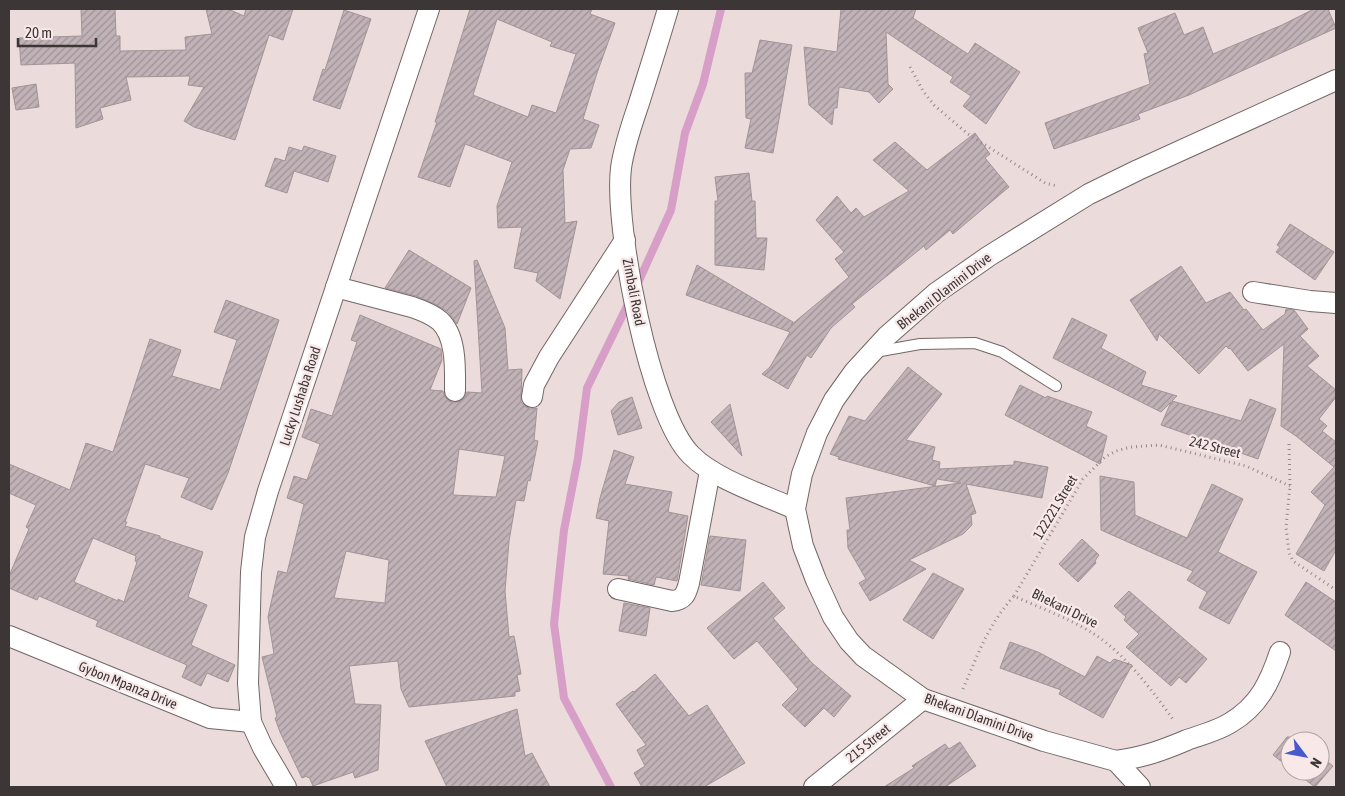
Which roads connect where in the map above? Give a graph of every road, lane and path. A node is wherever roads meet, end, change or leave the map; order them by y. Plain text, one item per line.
1 (429, 9) edge
2 (668, 9) edge
3 (910, 67) dead end
4 (1336, 80) edge
5 (1089, 194) junction
6 (626, 249) junction
7 (336, 287) junction
8 (1253, 292) dead end
9 (1336, 303) edge
10 (872, 352) junction
11 (1056, 386) dead end
12 (455, 391) dead end
13 (532, 397) dead end
14 (1289, 444) dead end
15 (1131, 447) joint
16 (710, 471) junction
17 (1290, 486) junction
18 (795, 509) junction
19 (618, 588) dead end
20 (1336, 590) edge
21 (1014, 596) junction
22 (9, 636) edge
23 (1280, 652) dead end
24 (923, 699) junction
25 (955, 709) junction
26 (251, 722) junction
27 (1187, 740) junction
28 (1116, 761) junction
29 (1136, 782) edge
30 (286, 787) edge
31 (814, 787) edge

1 - 7 street, Lucky Lushaba Road
2 - 6 street, Zimbali Road
3 - 5 path
4 - 5 street, Bhekani Dlamini Drive
5 - 10 street, Bhekani Dlamini Drive
6 - 13 street
6 - 16 street, Zimbali Road
7 - 12 street
7 - 26 street, Lucky Lushaba Road
8 - 9 street
10 - 11 lane
10 - 18 street, Bhekani Dlamini Drive
14 - 17 path
15 - 17 path, 242 Street
15 - 21 path, 122221 Street
16 - 18 street, Zimbali Road
16 - 19 street
17 - 20 path
18 - 24 street, Bhekani Dlamini Drive
21 - 25 path, Bhekani Drive
21 - 27 path, Bhekani Drive
22 - 26 street, Gybon Mpanza Drive
23 - 27 street, Bhekani Dlamini Drive
24 - 25 street, Bhekani Dlamini Drive
24 - 31 street, 215 Street
25 - 28 street, Bhekani Dlamini Drive
26 - 30 street, Lucky Lushaba Road
27 - 28 street, Bhekani Dlamini Drive
28 - 29 street, Bhekani Dlamini Drive

